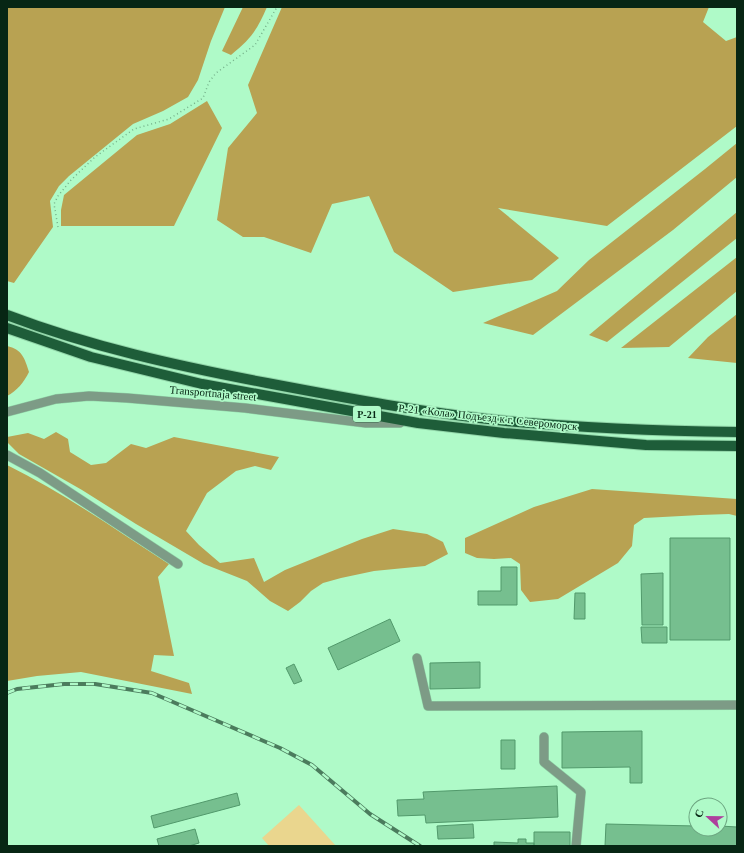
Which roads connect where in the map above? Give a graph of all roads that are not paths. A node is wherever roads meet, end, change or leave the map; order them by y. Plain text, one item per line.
1 (7, 315) edge
2 (7, 328) edge
3 (7, 412) edge
4 (418, 423) junction
5 (737, 432) edge
6 (737, 446) edge
7 (7, 455) edge
8 (178, 564) dead end
9 (417, 658) dead end
10 (737, 704) edge
11 (544, 736) dead end
12 (576, 846) edge

1 - 5 main road, Р-21 «Кола» Подъезд к г. Североморск / Р-21
2 - 4 main road, Р-21 «Кола» Подъезд к г. Североморск / Р-21
3 - 4 street, Transportnaja street
4 - 6 main road, Р-21 «Кола» Подъезд к г. Североморск / Р-21
7 - 8 street
9 - 10 street
11 - 12 street

